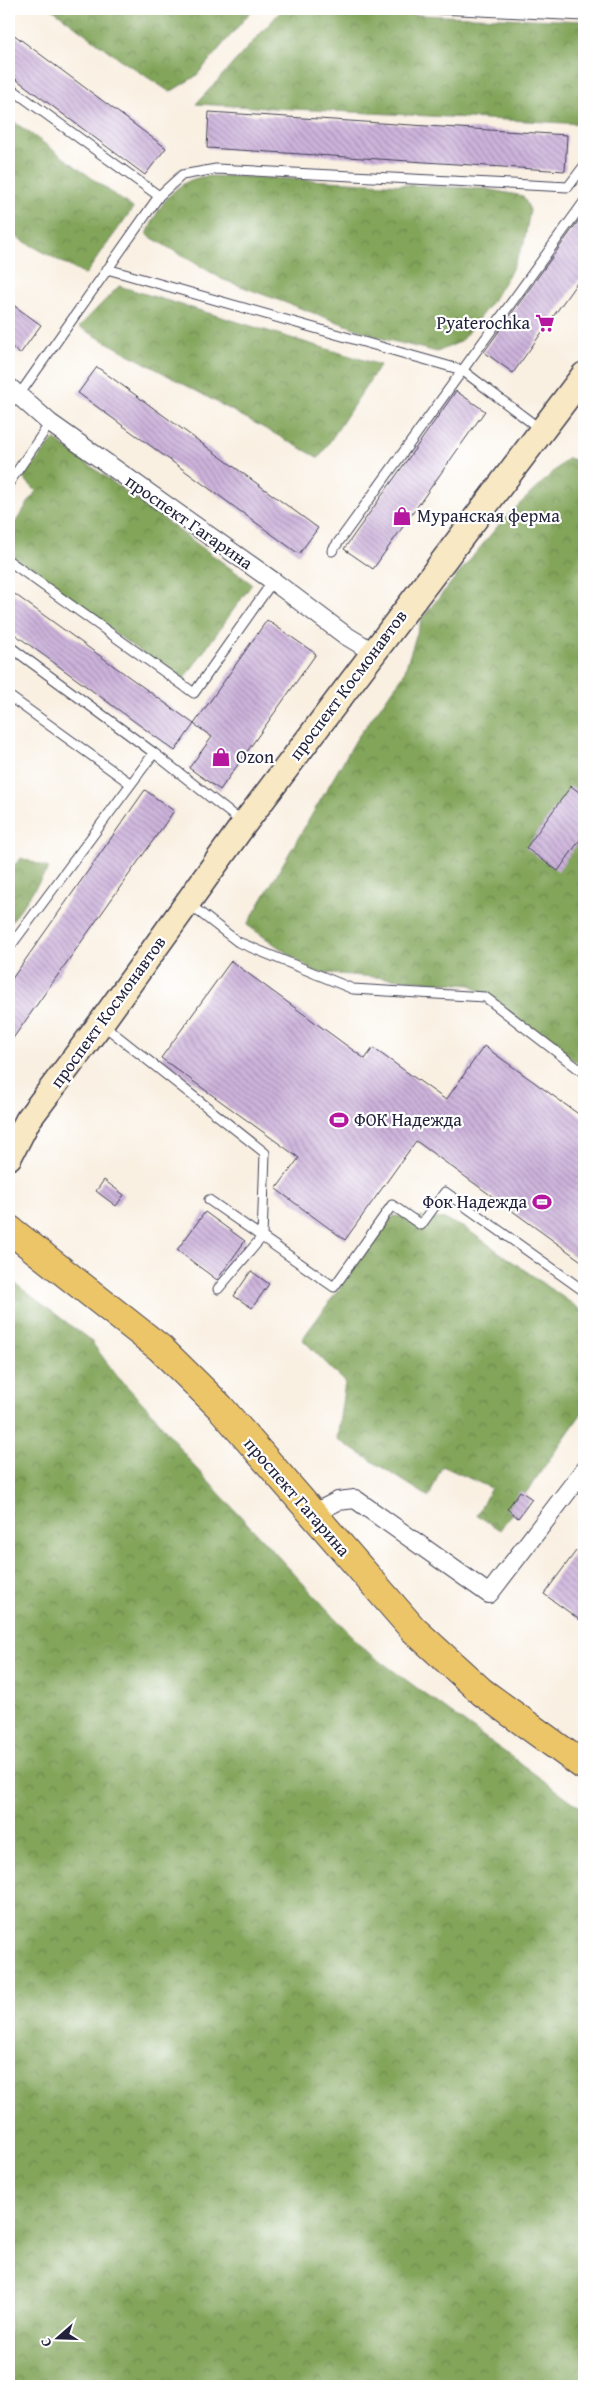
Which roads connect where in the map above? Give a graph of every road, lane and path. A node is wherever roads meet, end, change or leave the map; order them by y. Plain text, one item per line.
1 (439, 9) edge
2 (584, 16) edge
3 (9, 87) edge
4 (584, 166) edge
5 (159, 196) junction
6 (584, 202) edge
7 (107, 269) junction
8 (462, 370) junction
9 (584, 375) edge
10 (14, 391) edge
11 (50, 423) junction
12 (542, 431) junction
13 (9, 483) edge
14 (332, 552) dead end
15 (9, 561) edge
16 (273, 581) junction
17 (9, 646) edge
18 (373, 652) junction
19 (9, 696) edge
20 (154, 753) junction
21 (131, 784) junction
22 (244, 824) junction
23 (187, 902) junction
24 (9, 948) edge
25 (101, 1023) junction
26 (584, 1073) edge
27 (19, 1126) edge
28 (9, 1157) edge
29 (209, 1200) dead end
30 (12, 1230) edge
31 (262, 1237) junction
32 (218, 1289) dead end
33 (584, 1291) edge
34 (584, 1470) edge
35 (312, 1514) junction
36 (584, 1766) edge

1 - 2 lane
3 - 5 lane
4 - 5 lane
5 - 7 lane
6 - 8 lane
7 - 8 lane
7 - 10 lane
8 - 12 lane
8 - 14 lane
9 - 12 main road, проспект Космонавтов
10 - 11 street, проспект Гагарина
11 - 13 lane
11 - 16 street, проспект Гагарина
12 - 18 main road, проспект Космонавтов
15 - 16 lane
16 - 18 street, проспект Гагарина
17 - 20 lane
18 - 22 main road, проспект Космонавтов
19 - 21 lane
20 - 21 lane
20 - 22 lane
21 - 24 lane
22 - 23 main road, проспект Космонавтов
23 - 25 main road, проспект Космонавтов
23 - 26 lane
25 - 27 main road, проспект Космонавтов
25 - 31 lane
27 - 28 main road, проспект Космонавтов
29 - 31 lane
30 - 35 main road, проспект Гагарина
31 - 32 lane
31 - 33 lane
34 - 35 street
35 - 36 main road, проспект Гагарина

